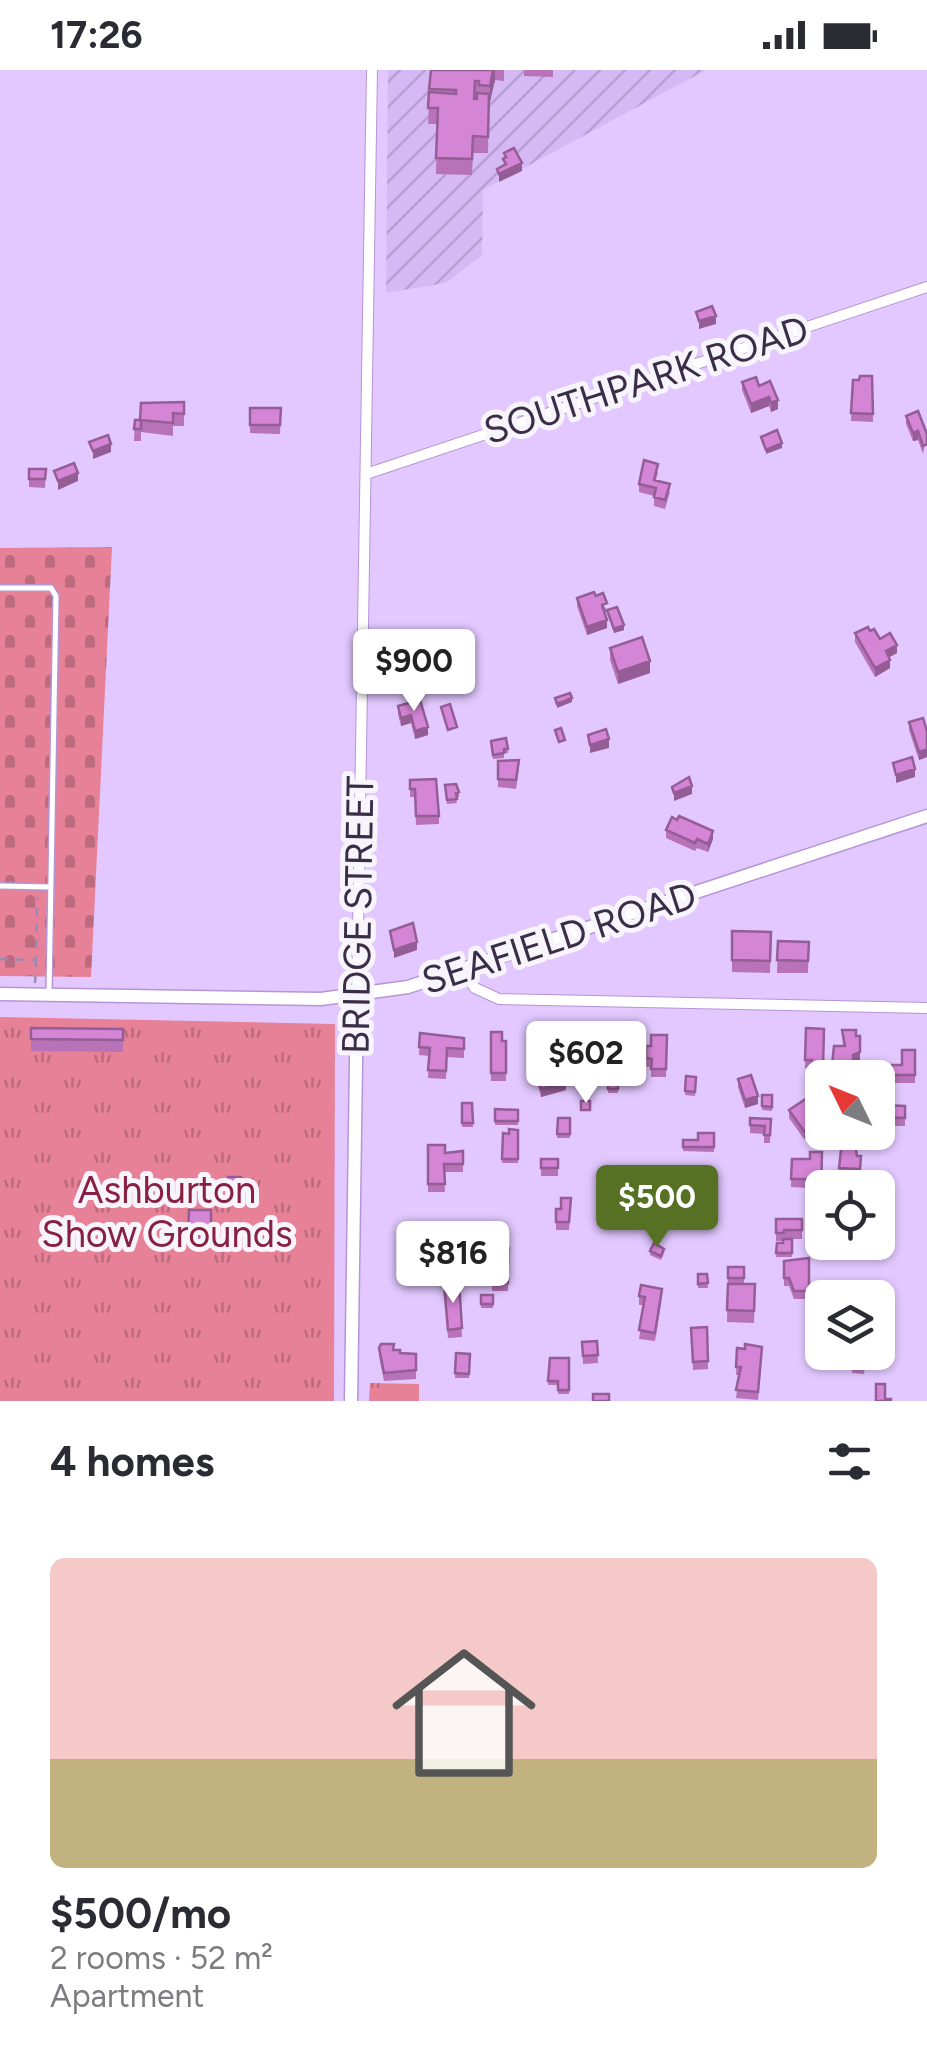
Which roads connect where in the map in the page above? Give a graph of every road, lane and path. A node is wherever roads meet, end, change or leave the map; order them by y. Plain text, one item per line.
1 (372, 70) edge
2 (927, 286) edge
3 (366, 474) junction
4 (0, 588) edge
5 (927, 816) edge
6 (0, 886) edge
7 (37, 887) junction
8 (50, 887) junction
9 (0, 959) edge
10 (36, 960) junction
11 (462, 971) junction
12 (0, 994) edge
13 (42, 994) junction
14 (356, 996) junction
15 (927, 1008) edge
16 (351, 1401) edge

1 - 3 street, BRIDGE STREET
2 - 3 street, SOUTHPARK ROAD
3 - 14 street, BRIDGE STREET
4 - 8 lane
5 - 11 street, SEAFIELD ROAD
6 - 7 lane
7 - 8 lane
7 - 10 path
8 - 13 lane
9 - 10 path
10 - 13 path
11 - 14 street, SEAFIELD ROAD
11 - 15 street
12 - 13 street, SEAFIELD ROAD
13 - 14 street, SEAFIELD ROAD
14 - 16 street, BRIDGE STREET

